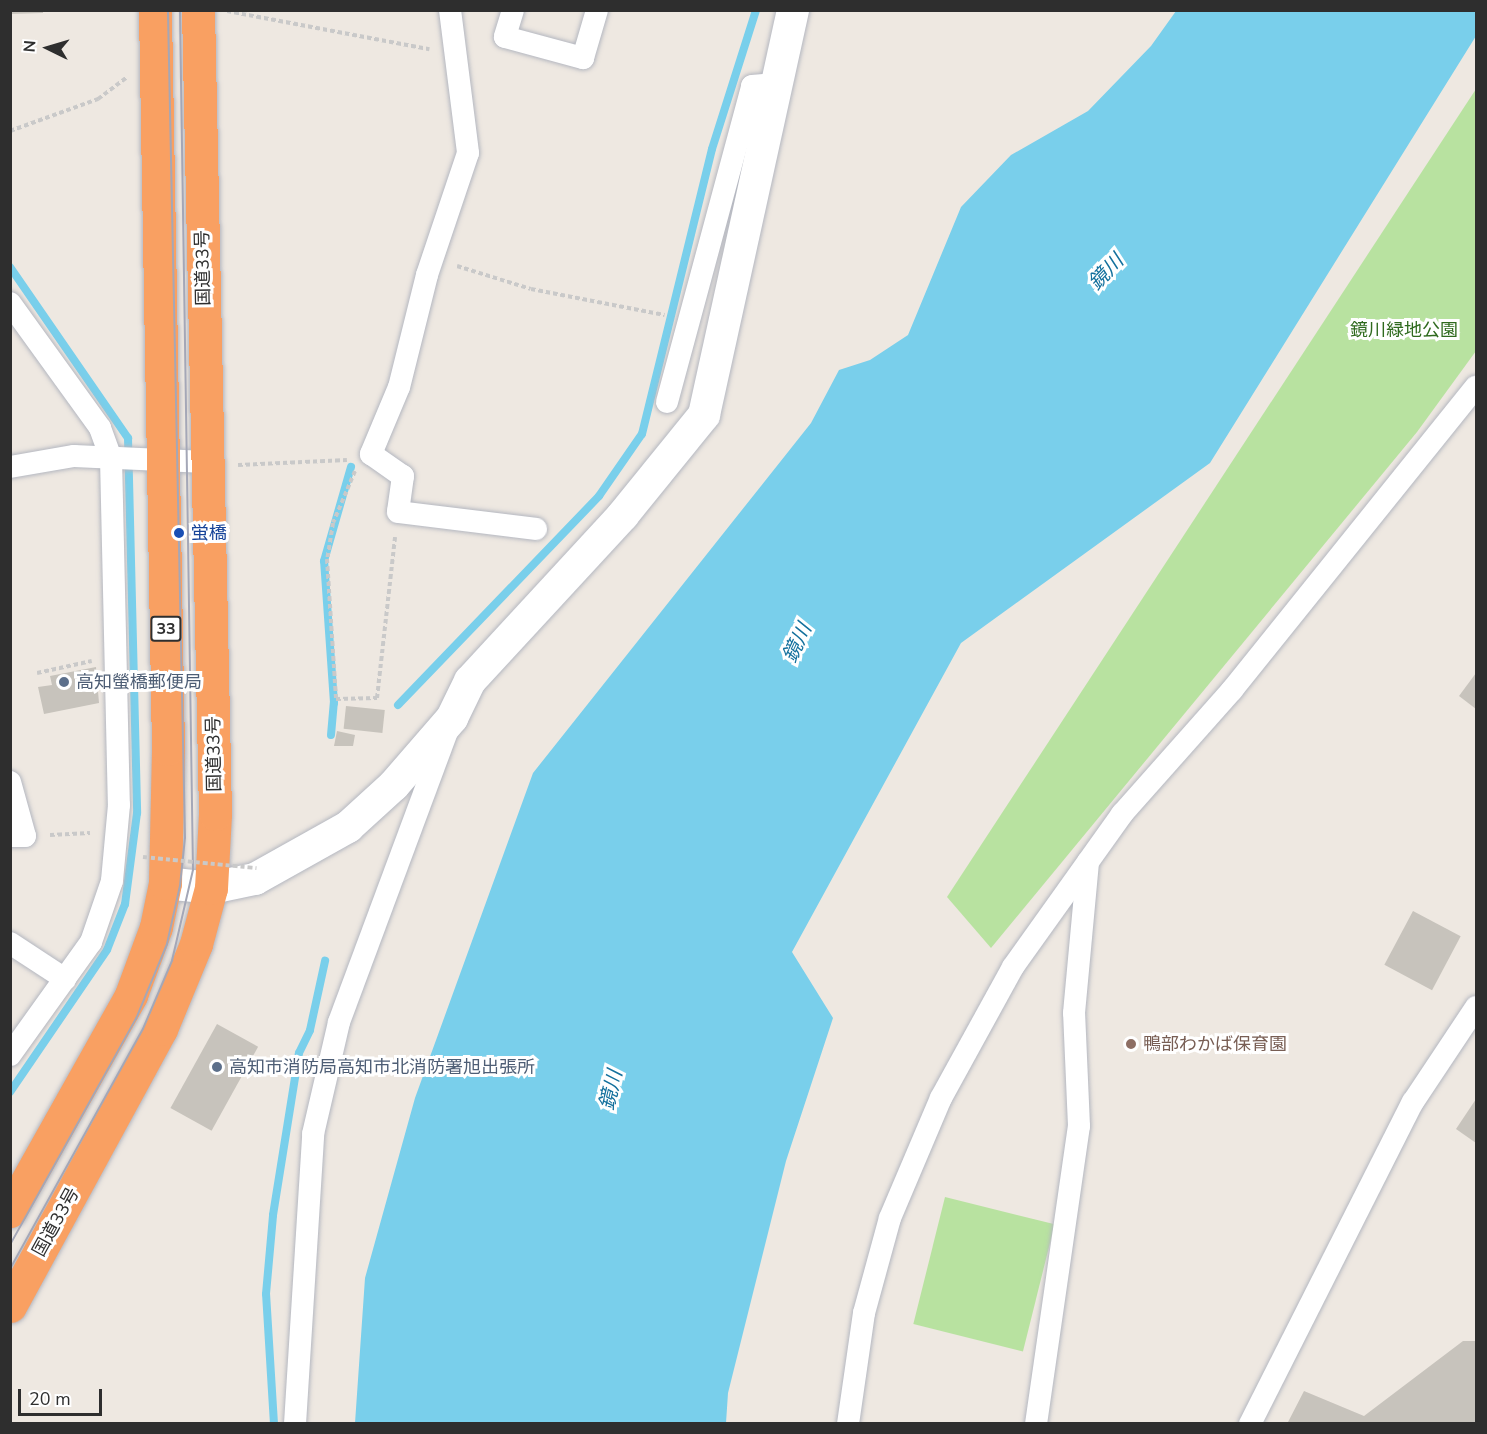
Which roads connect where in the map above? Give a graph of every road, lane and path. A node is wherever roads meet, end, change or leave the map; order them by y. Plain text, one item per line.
1 (155, 10) edge
2 (198, 10) edge
3 (224, 10) edge
4 (450, 10) edge
5 (513, 10) edge
6 (597, 10) edge
7 (793, 10) edge
8 (454, 50) junction
9 (156, 54) junction
10 (776, 84) junction
11 (10, 131) edge
12 (433, 259) junction
13 (10, 303) edge
14 (690, 320) junction
15 (1476, 387) edge
16 (667, 402) dead end
17 (365, 456) junction
18 (132, 459) junction
19 (206, 462) junction
20 (10, 467) edge
21 (398, 512) junction
22 (536, 529) dead end
23 (116, 656) junction
24 (37, 673) dead end
25 (452, 718) junction
26 (10, 782) edge
27 (118, 831) junction
28 (18, 836) edge
29 (143, 857) dead end
30 (1088, 857) junction
31 (256, 868) dead end
32 (165, 883) junction
33 (211, 888) junction
34 (10, 943) edge
35 (65, 979) junction
36 (1476, 1007) edge
37 (10, 1055) edge
38 (11, 1211) edge
39 (10, 1306) edge
40 (295, 1424) edge
41 (848, 1424) edge
42 (1036, 1424) edge
43 (1250, 1424) edge

1 - 9 highway, 33
2 - 19 highway, 国道33号
3 - 8 path
4 - 8 street
5 - 6 street
7 - 10 street
8 - 12 street
9 - 11 path
9 - 18 highway, 33
10 - 14 street
10 - 25 street
12 - 14 path
12 - 17 street
13 - 18 street
14 - 16 street
15 - 30 street
17 - 19 path
17 - 21 street
17 - 21 path
18 - 19 street
18 - 20 street
18 - 23 street
18 - 32 highway, 33
19 - 33 highway, 国道33号
21 - 22 street
23 - 24 path
23 - 27 street
25 - 33 street
25 - 40 street
26 - 28 street
27 - 28 path
27 - 35 street
29 - 31 path, bridge
30 - 41 street
30 - 42 street
32 - 33 street
32 - 38 highway, 33
33 - 39 highway, 国道33号
34 - 35 street
35 - 37 street
36 - 43 street

